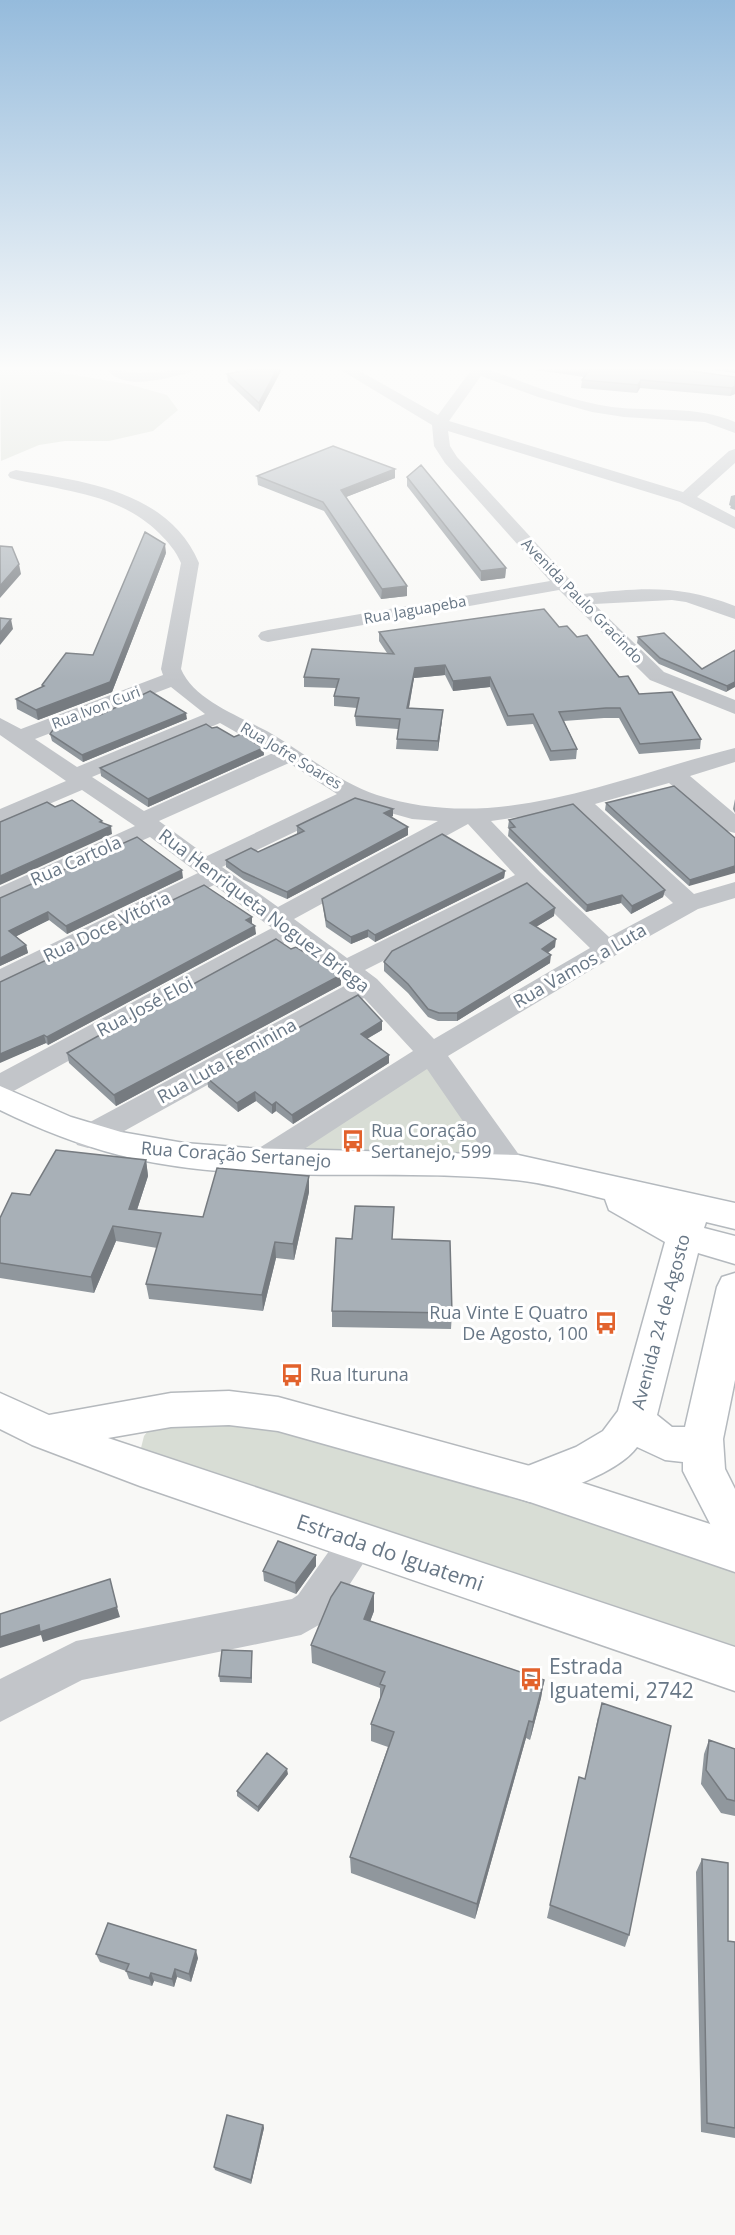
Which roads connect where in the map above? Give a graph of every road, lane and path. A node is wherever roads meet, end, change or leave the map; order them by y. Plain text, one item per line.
1 (463, 473) edge
2 (605, 473) edge
3 (714, 473) edge
4 (16, 475) dead end
5 (686, 498) junction
6 (735, 524) edge
7 (563, 584) junction
8 (578, 600) junction
9 (735, 614) edge
10 (268, 636) dead end
11 (172, 679) junction
12 (734, 707) edge
13 (222, 715) junction
14 (10, 731) edge
15 (290, 754) junction
16 (735, 755) edge
17 (673, 774) junction
18 (79, 779) junction
19 (355, 794) junction
20 (577, 800) junction
21 (470, 817) junction
22 (0, 818) edge
23 (147, 823) junction
24 (735, 826) edge
25 (210, 870) junction
26 (531, 877) junction
27 (735, 890) edge
28 (0, 896) edge
29 (689, 904) junction
30 (283, 924) junction
31 (607, 949) junction
32 (356, 977) junction
33 (0, 980) edge
34 (431, 1053) junction
35 (0, 1086) edge
36 (0, 1097) edge
37 (88, 1137) junction
38 (264, 1160) junction
39 (511, 1167) junction
40 (735, 1216) edge
41 (688, 1221) junction
42 (735, 1250) edge
43 (735, 1287) edge
44 (0, 1410) edge
45 (171, 1410) junction
46 (636, 1419) junction
47 (46, 1433) junction
48 (702, 1439) junction
49 (140, 1468) junction
50 (530, 1484) junction
51 (735, 1530) edge
52 (358, 1542) junction
53 (735, 1552) edge
54 (735, 1669) edge
55 (0, 1701) edge

1 - 7 street, Avenida Paulo Gracindo
2 - 5 street
3 - 5 street
4 - 11 street
5 - 6 street
7 - 8 street, Avenida Paulo Gracindo
7 - 10 street, Rua Jaguapeba
8 - 9 street
8 - 12 street, Avenida Paulo Gracindo
11 - 13 street, Rua Jofre Soares
11 - 14 street, Rua Ivon Curi
13 - 15 street, Rua Jofre Soares
13 - 18 street
14 - 18 street, Rua Henriqueta Noguez Briega
15 - 19 street, Rua Jofre Soares
15 - 23 street, Rua Cartola
16 - 17 street, Rua Jofre Soares
17 - 20 street, Rua Jofre Soares
17 - 24 street
18 - 22 street
18 - 23 street, Rua Henriqueta Noguez Briega
19 - 21 street, Rua Jofre Soares
19 - 25 street, Rua Doce Vitória
20 - 21 street, Rua Jofre Soares
20 - 29 street
21 - 26 street
21 - 30 street, Rua José Eloi
23 - 25 street, Rua Henriqueta Noguez Briega
23 - 28 street, Rua Cartola
25 - 30 street, Rua Henriqueta Noguez Briega
25 - 33 street, Rua Doce Vitória
26 - 31 street
26 - 32 street, Rua Luta Feminina
27 - 29 street, Rua Vamos a Luta
29 - 31 street, Rua Vamos a Luta
30 - 32 street, Rua Henriqueta Noguez Briega
30 - 35 street, Rua José Eloi
31 - 34 street, Rua Vamos a Luta
32 - 34 street, Rua Henriqueta Noguez Briega
32 - 37 street, Rua Luta Feminina
34 - 38 street, Rua Vamos a Luta
34 - 39 street, Rua Henriqueta Noguez Briega
36 - 37 street, Rua Coração Sertanejo
37 - 38 street, Rua Coração Sertanejo
38 - 39 street, Rua Coração Sertanejo
39 - 41 street, Rua Coração Sertanejo
40 - 41 street, Rua Coração Sertanejo
41 - 42 street, Rua Coração Sertanejo
41 - 46 street, Avenida 24 de Agosto
43 - 48 street
44 - 47 street, Estrada do Iguatemi
45 - 47 street
45 - 49 street
45 - 50 street
46 - 48 street
46 - 50 street, Avenida 24 de Agosto
47 - 49 street, Estrada do Iguatemi
48 - 51 street
49 - 52 street, Estrada do Iguatemi
50 - 53 street
52 - 54 street, Estrada do Iguatemi
52 - 55 street

